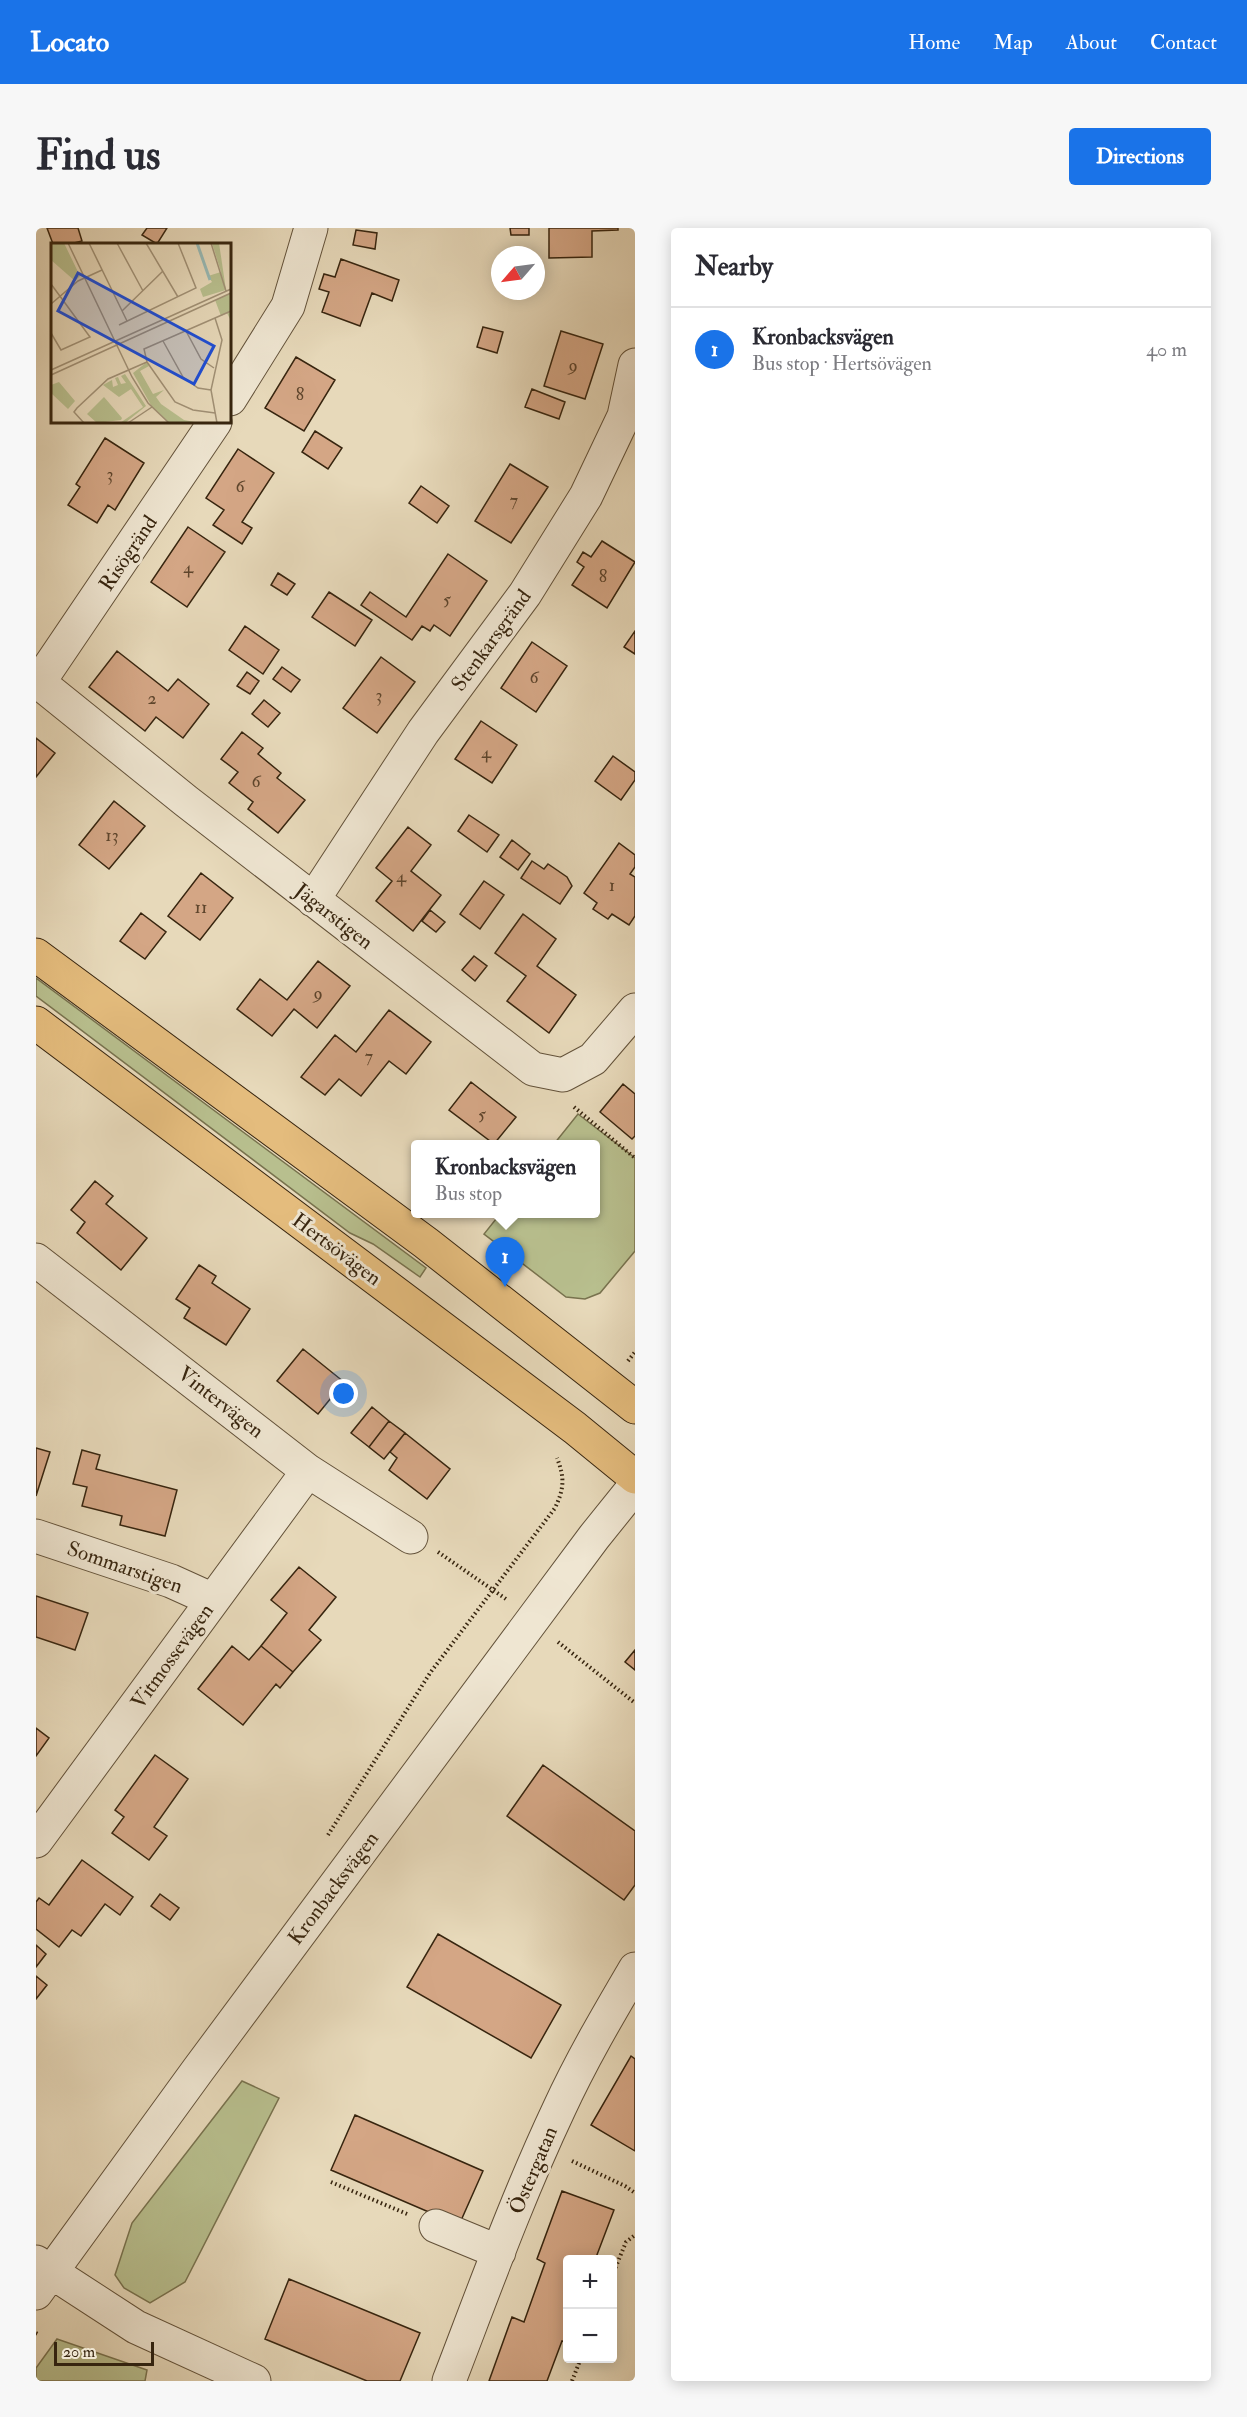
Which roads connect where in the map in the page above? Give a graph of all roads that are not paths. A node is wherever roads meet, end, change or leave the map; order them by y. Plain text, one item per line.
1 (311, 228) edge
2 (635, 365) edge
3 (231, 397) edge
4 (214, 423) edge
5 (38, 681) edge
6 (313, 900) junction
7 (36, 955) edge
8 (635, 1010) edge
9 (36, 1023) edge
10 (36, 1260) edge
11 (635, 1407) edge
12 (308, 1471) junction
13 (635, 1477) edge
14 (635, 1486) edge
15 (36, 1536) edge
16 (411, 1537) dead end
17 (213, 1600) junction
18 (36, 1841) edge
19 (635, 1969) edge
20 (436, 2226) road end
21 (499, 2252) junction
22 (41, 2276) edge
23 (254, 2381) edge
24 (449, 2381) edge

1 - 3 street
2 - 6 street, Stenkarsgränd
4 - 5 street, Risögränd
5 - 6 street, Jägarstigen
6 - 8 street, Jägarstigen
7 - 11 main road
9 - 13 main road, Hertsövägen
10 - 12 street, Vintervägen
12 - 16 street, Vintervägen
12 - 17 street, Vitmossevägen
14 - 22 street, Kronbacksvägen
15 - 17 street, Sommarstigen
17 - 18 street, Vitmossevägen
19 - 21 street, Östergatan
20 - 21 street
21 - 24 street, Östergatan
22 - 23 street

